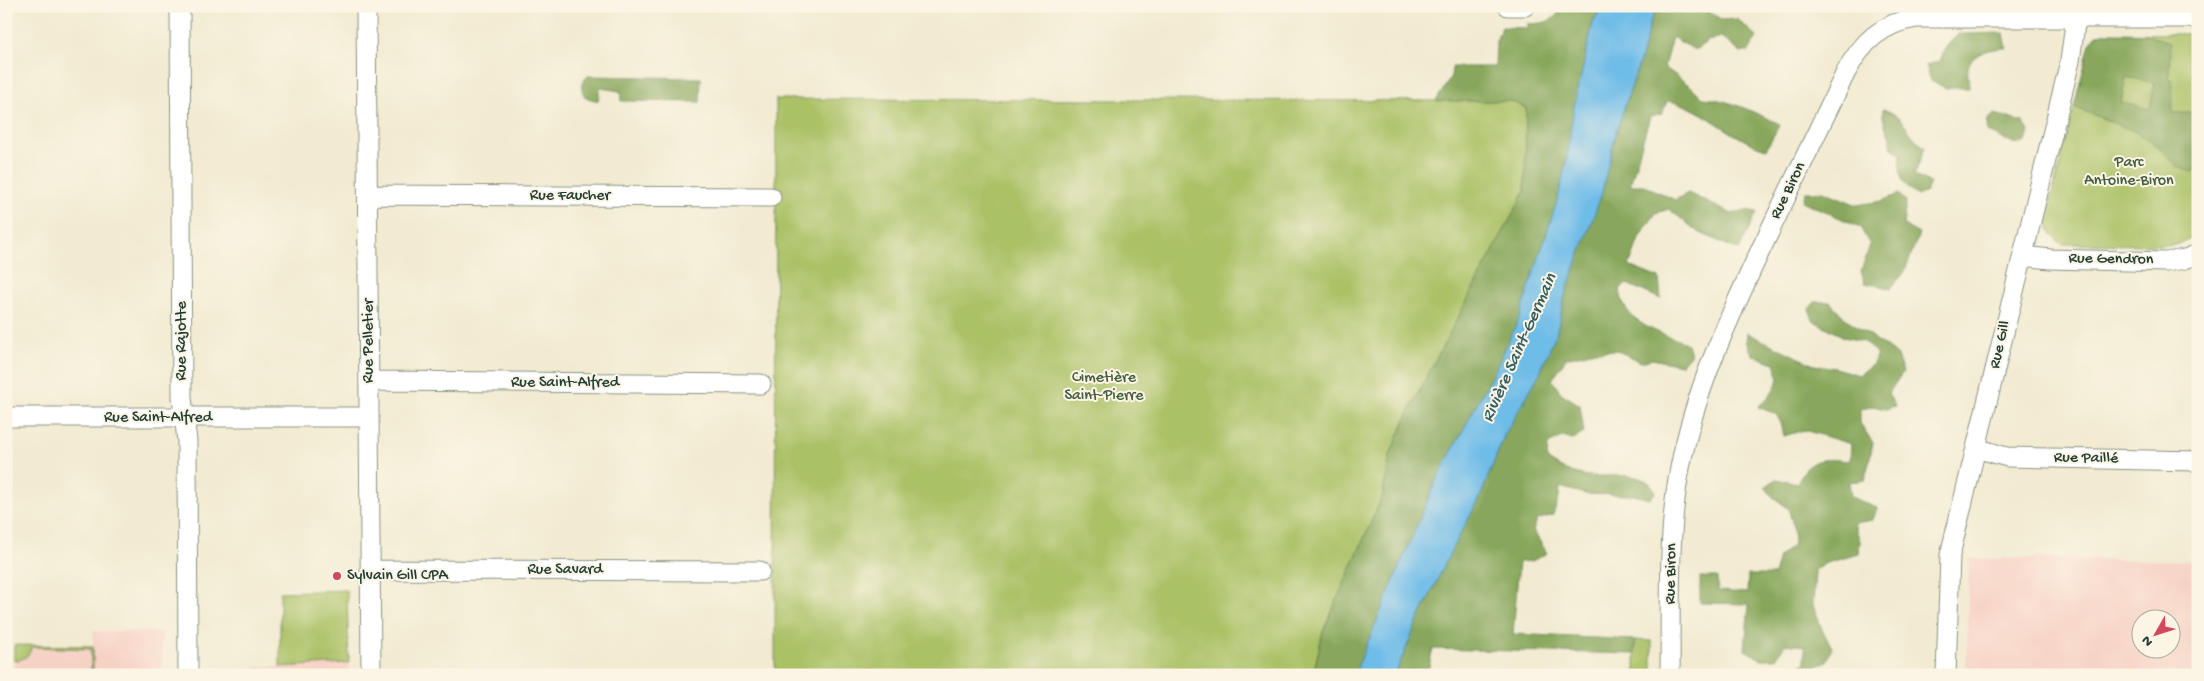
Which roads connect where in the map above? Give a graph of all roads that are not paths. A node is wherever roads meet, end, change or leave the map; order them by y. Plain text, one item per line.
1 (180, 6) edge
2 (366, 6) edge
3 (1508, 6) edge
4 (1525, 6) edge
5 (2076, 17) junction
6 (2198, 18) edge
7 (368, 195) junction
8 (771, 197) dead end
9 (2198, 254) edge
10 (2023, 256) junction
11 (370, 381) junction
12 (761, 384) dead end
13 (6, 417) edge
14 (369, 417) junction
15 (185, 418) junction
16 (1976, 448) junction
17 (2198, 461) edge
18 (371, 570) junction
19 (760, 571) dead end
20 (188, 675) edge
21 (371, 675) edge
22 (1670, 675) edge
23 (1946, 675) edge

1 - 15 street, Rue Rajotte
2 - 7 street, Rue Pelletier
3 - 4 street
5 - 6 street, Rue Biron
5 - 10 street, Rue Gill
5 - 22 street, Rue Biron
7 - 8 street, Rue Faucher
7 - 11 street, Rue Pelletier
9 - 10 street, Rue Gendron
10 - 16 street, Rue Gill
11 - 12 street, Rue Saint-Alfred
11 - 14 street, Rue Pelletier
13 - 15 street, Rue Saint-Alfred
14 - 15 street, Rue Saint-Alfred
14 - 18 street, Rue Pelletier
15 - 20 street, Rue Rajotte
16 - 17 street, Rue Paillé
16 - 23 street, Rue Gill
18 - 19 street, Rue Savard
18 - 21 street, Rue Pelletier

